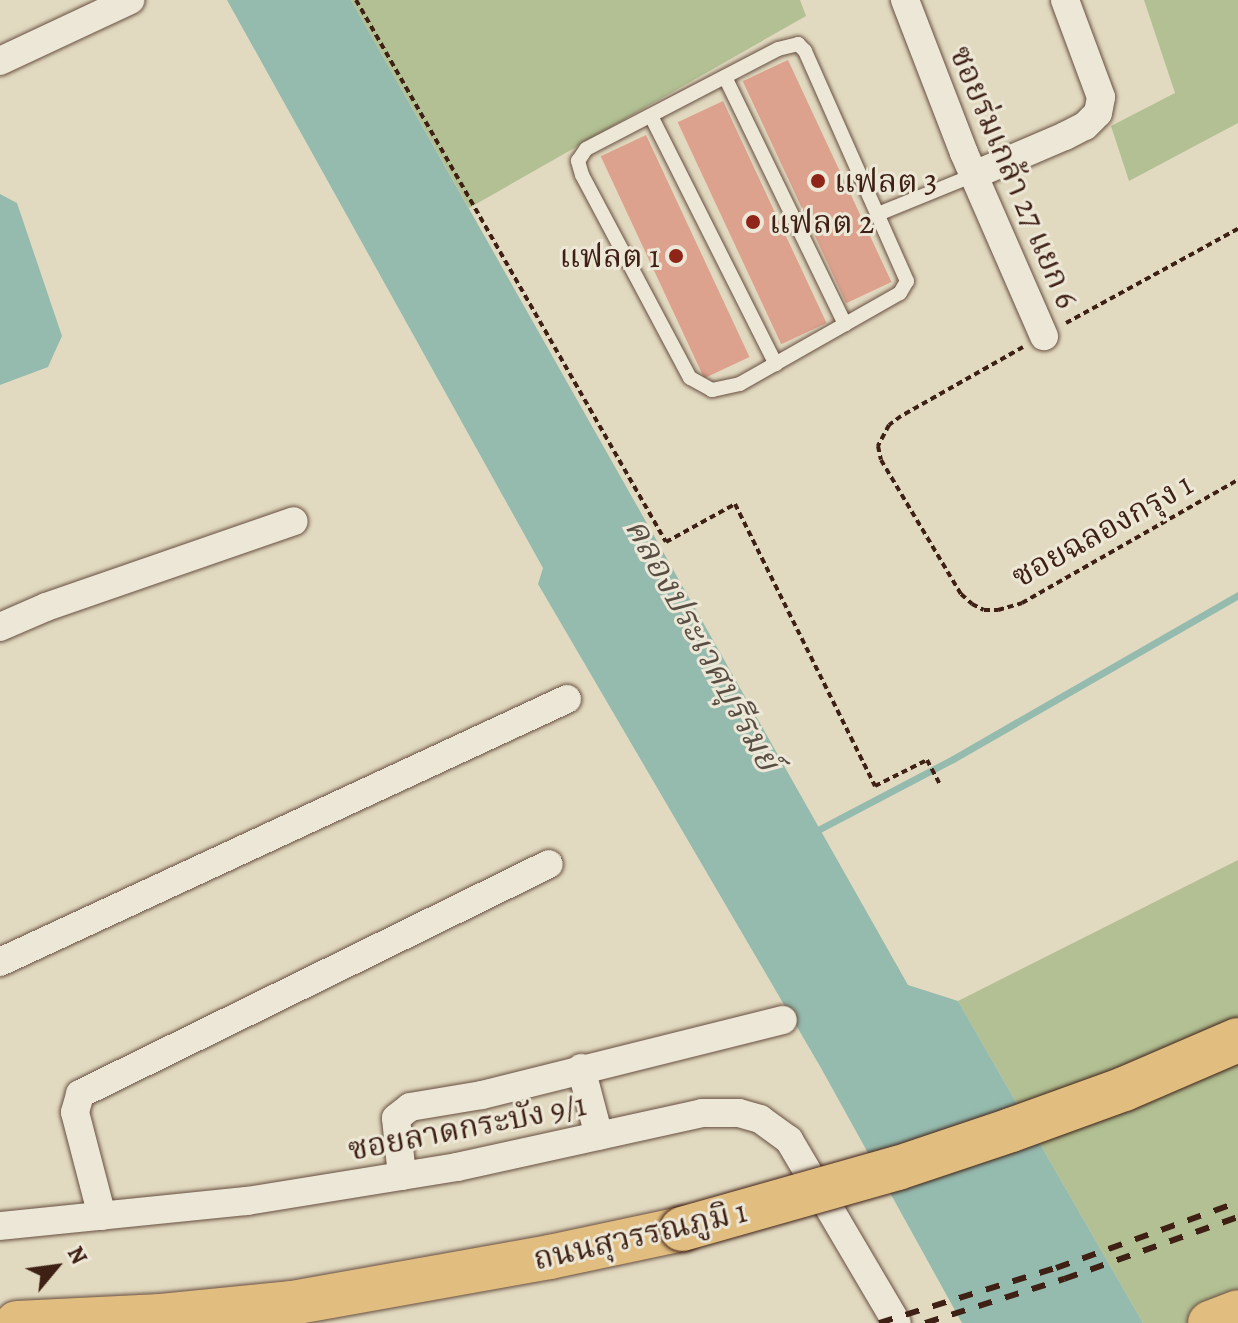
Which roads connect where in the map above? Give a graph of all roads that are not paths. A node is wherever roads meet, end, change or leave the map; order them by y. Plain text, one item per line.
1 (130, 0) edge
2 (905, 0) edge
3 (1065, 0) edge
4 (0, 60) edge
5 (725, 77) junction
6 (651, 116) junction
7 (974, 175) junction
8 (878, 214) junction
9 (845, 324) junction
10 (1044, 336) road end
11 (776, 364) junction
12 (294, 521) dead end
13 (0, 627) edge
14 (567, 699) dead end
15 (549, 864) dead end
16 (0, 962) edge
17 (783, 1020) dead end
18 (1238, 1040) edge
19 (581, 1068) junction
20 (599, 1136) junction
21 (402, 1176) junction
22 (102, 1216) junction
23 (0, 1226) edge
24 (1238, 1312) edge
25 (17, 1323) edge
26 (897, 1323) edge
27 (1210, 1323) edge

1 - 4 street
2 - 7 street, ซอยร่มเกล้า 27 แยก 6
3 - 7 street
5 - 6 lane
5 - 8 lane
5 - 9 lane
6 - 11 lane
6 - 11 lane
7 - 8 lane
7 - 10 street, ซอยร่มเกล้า 27 แยก 6
8 - 9 lane
9 - 11 lane
12 - 13 street
14 - 16 street
15 - 22 street
17 - 19 street
18 - 25 highway, ถนนสุวรรณภูมิ 1, bridge
19 - 20 street
19 - 21 street
20 - 21 street, ซอยลาดกระบัง 9/1
20 - 26 street, ซอยลาดกระบัง 9/1
21 - 22 street, ซอยลาดกระบัง 9/1
22 - 23 street, ซอยลาดกระบัง 9/1
24 - 27 highway

